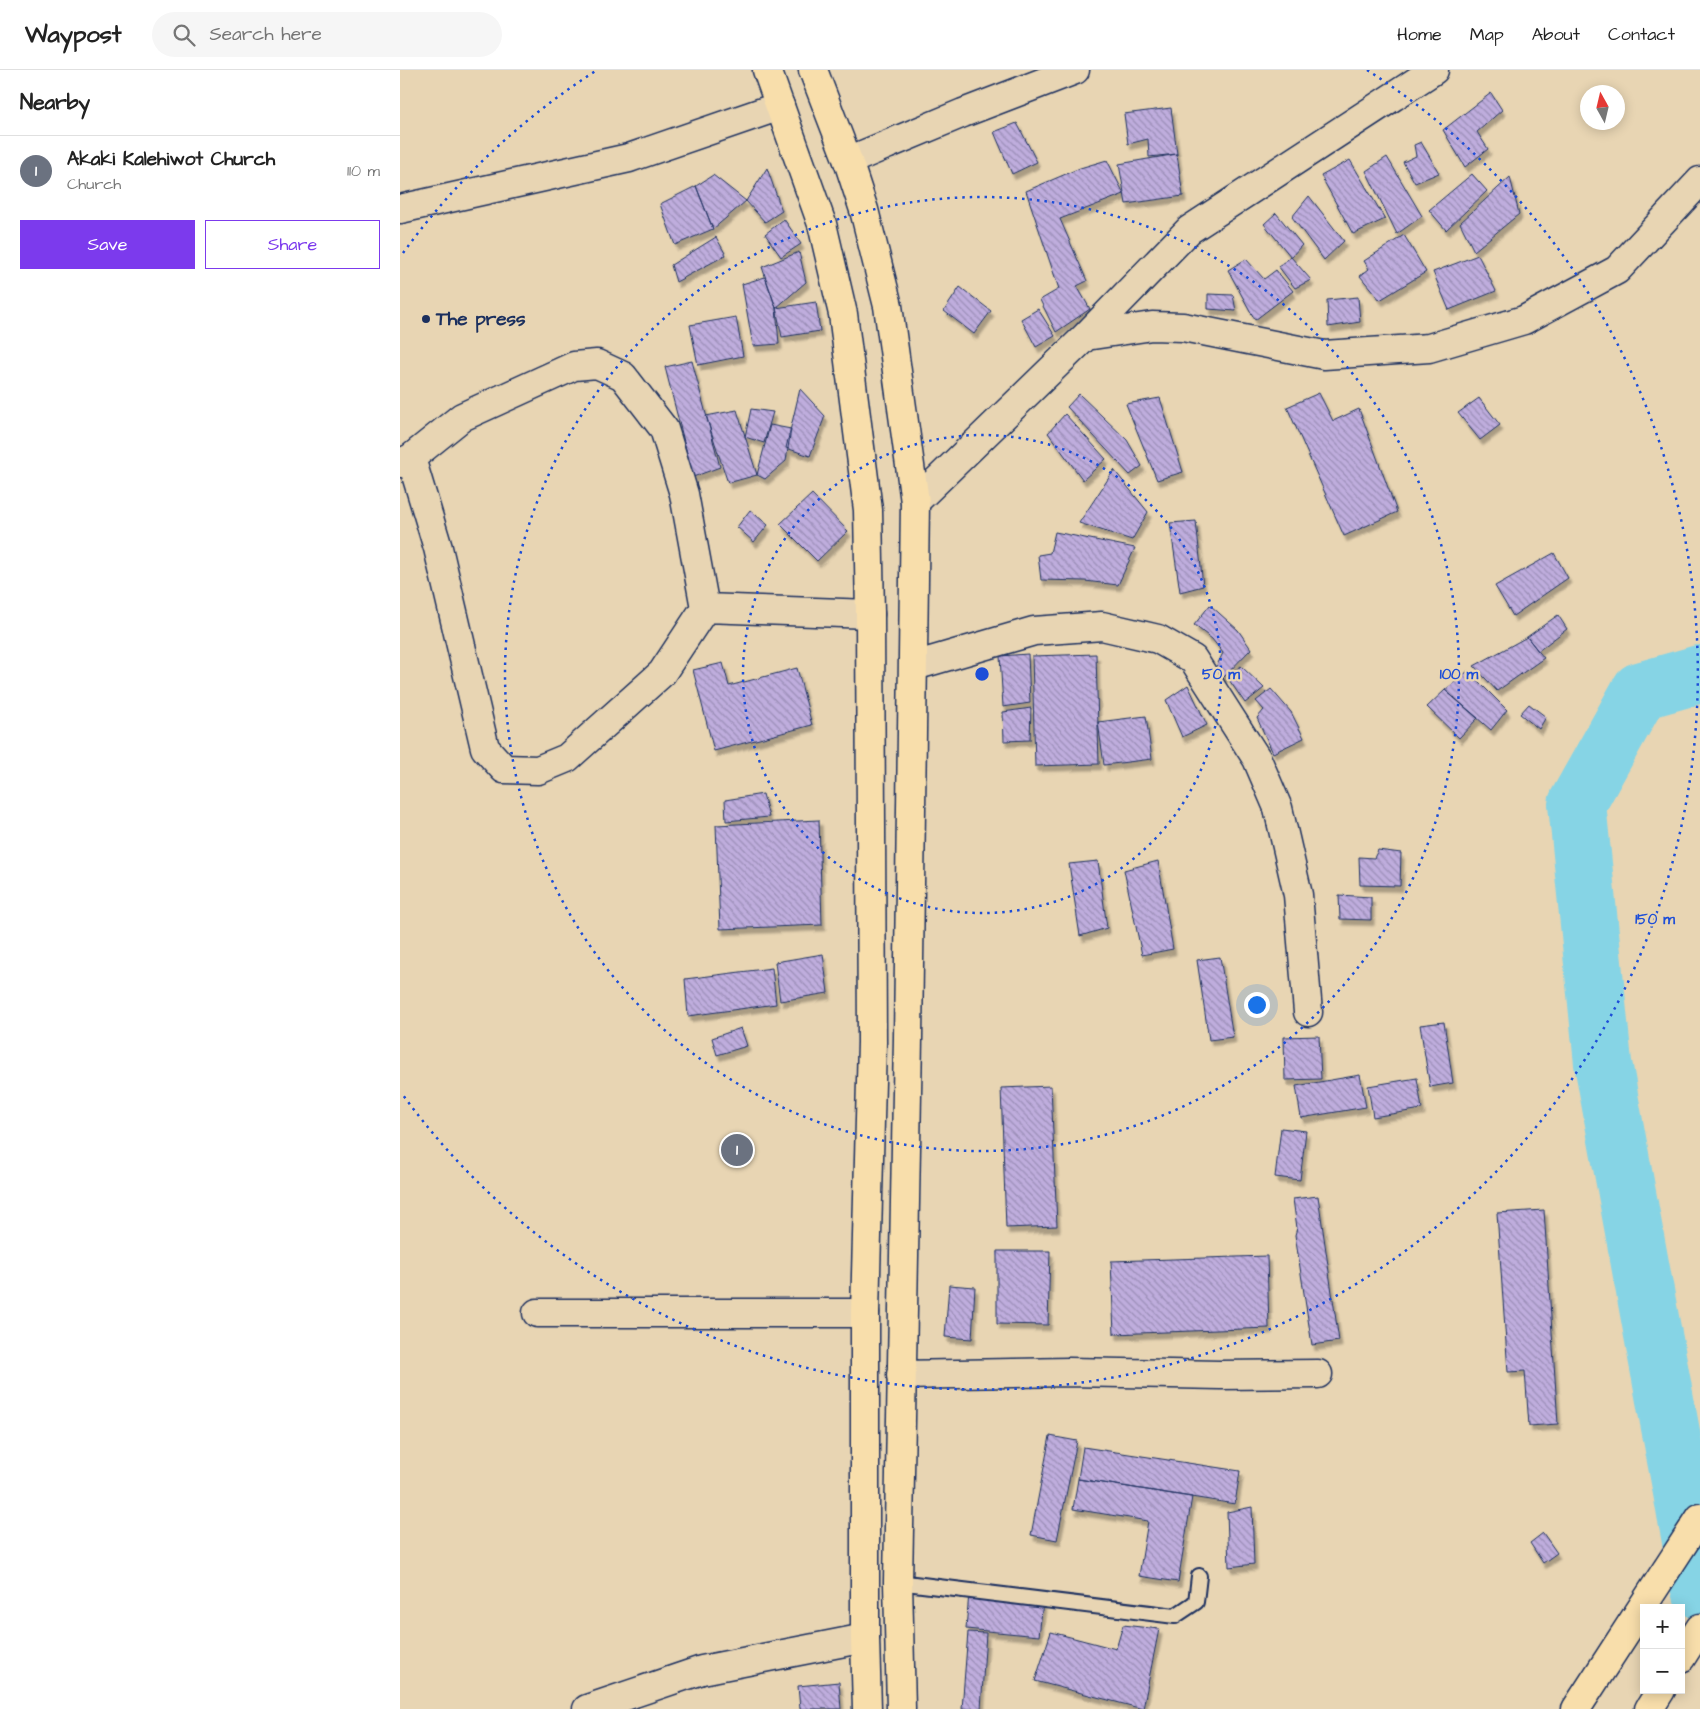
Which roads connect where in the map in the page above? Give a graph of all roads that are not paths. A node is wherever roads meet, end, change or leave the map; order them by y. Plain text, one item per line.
1 (767, 70) edge
2 (812, 70) edge
3 (1075, 70) edge
4 (1434, 70) edge
5 (780, 106) junction
6 (848, 161) junction
7 (1700, 181) edge
8 (401, 203) edge
9 (1086, 336) junction
10 (405, 460) edge
11 (915, 502) junction
12 (705, 608) junction
13 (870, 614) junction
14 (914, 666) junction
15 (1308, 1012) dead end
16 (537, 1313) dead end
17 (865, 1313) junction
18 (1318, 1374) dead end
19 (901, 1375) junction
20 (1700, 1518) edge
21 (1199, 1576) dead end
22 (898, 1582) junction
23 (1700, 1628) edge
24 (865, 1638) junction
25 (1685, 1652) edge
26 (1658, 1694) edge
27 (587, 1709) edge
28 (867, 1709) edge
29 (901, 1709) edge
30 (1576, 1709) edge
31 (1649, 1709) edge

1 - 5 main road
2 - 6 main road
3 - 6 street
4 - 9 street
5 - 8 street
5 - 13 main road
6 - 11 main road
7 - 9 street
9 - 11 street
10 - 12 street
10 - 12 street
11 - 14 main road
12 - 13 street
13 - 17 main road
14 - 15 street
14 - 19 main road
16 - 17 street
17 - 24 main road
18 - 19 street
19 - 22 main road
20 - 30 main road
21 - 22 lane
22 - 29 main road
23 - 25 main road
24 - 27 street
24 - 28 main road
26 - 31 main road

